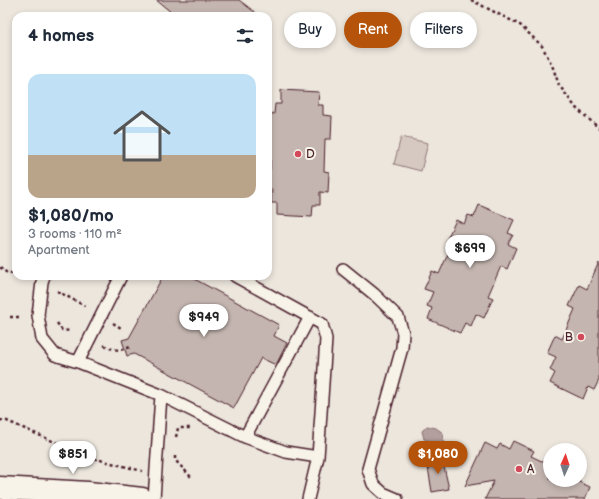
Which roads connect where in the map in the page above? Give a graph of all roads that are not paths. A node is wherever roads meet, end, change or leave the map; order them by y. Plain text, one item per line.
1 (343, 269) dead end
2 (43, 280) edge
3 (119, 280) edge
4 (241, 280) edge
5 (310, 317) junction
6 (78, 362) junction
7 (161, 395) junction
8 (245, 437) junction
9 (318, 457) junction
10 (0, 488) edge
11 (142, 499) edge
12 (154, 499) edge
13 (308, 499) edge
14 (397, 499) edge

1 - 14 lane
2 - 6 lane
3 - 6 lane
4 - 5 lane
5 - 8 lane
5 - 9 lane
6 - 7 lane
7 - 8 lane
7 - 12 lane
8 - 9 lane
9 - 13 lane
10 - 11 street

